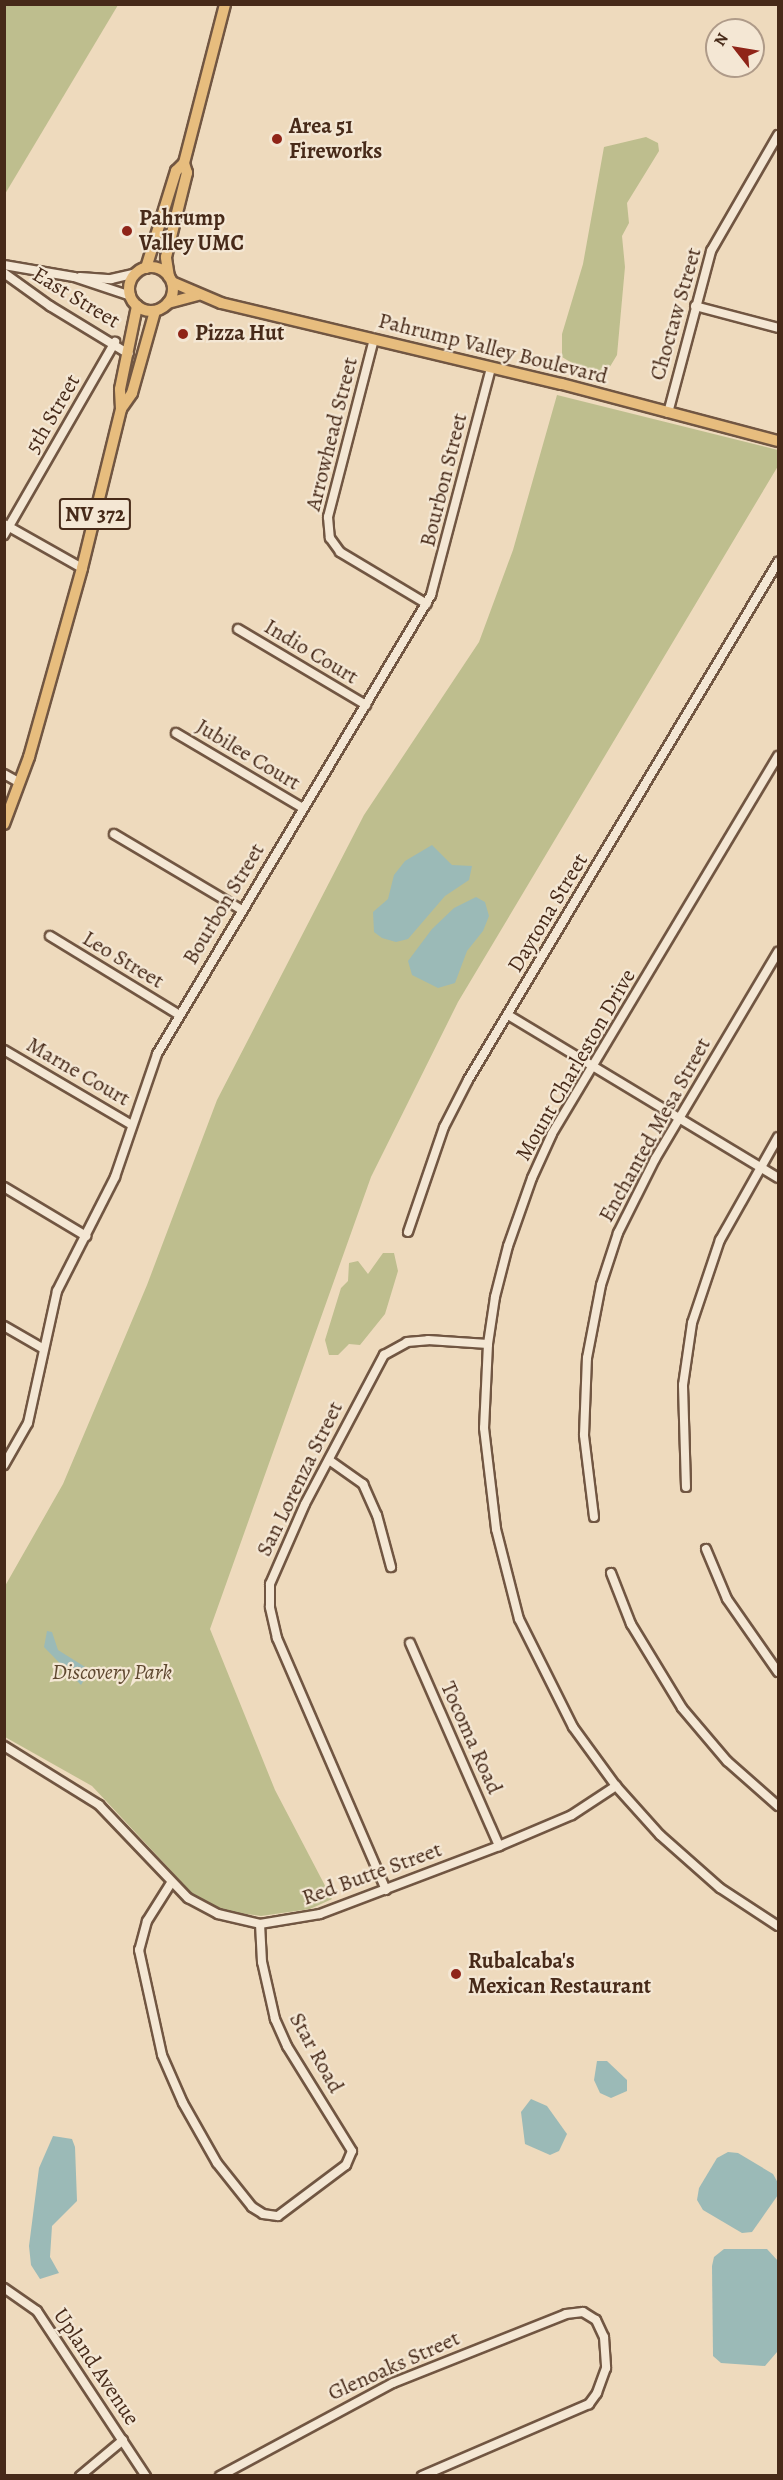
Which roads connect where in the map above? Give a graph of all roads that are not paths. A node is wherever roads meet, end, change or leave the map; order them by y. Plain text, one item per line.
1 (225, 4) edge
2 (778, 135) edge
3 (184, 164) junction
4 (4, 265) edge
5 (141, 271) junction
6 (4, 273) edge
7 (74, 277) junction
8 (171, 280) junction
9 (198, 295) junction
10 (134, 301) junction
11 (168, 303) junction
12 (695, 306) junction
13 (155, 311) junction
14 (778, 328) edge
15 (374, 339) junction
16 (115, 342) junction
17 (129, 355) junction
18 (491, 368) junction
19 (121, 409) junction
20 (668, 413) junction
21 (778, 441) edge
22 (6, 529) edge
23 (778, 562) edge
24 (82, 568) junction
25 (427, 604) junction
26 (238, 630) dead end
27 (366, 705) junction
28 (176, 733) dead end
29 (778, 756) edge
30 (4, 774) edge
31 (20, 783) junction
32 (303, 808) junction
33 (4, 824) edge
34 (114, 834) dead end
35 (242, 910) junction
36 (50, 936) dead end
37 (778, 952) edge
38 (178, 1014) junction
39 (508, 1015) junction
40 (4, 1050) edge
41 (593, 1066) junction
42 (680, 1118) junction
43 (132, 1125) junction
44 (778, 1137) edge
45 (761, 1167) junction
46 (778, 1178) edge
47 (4, 1187) edge
48 (408, 1232) dead end
49 (86, 1236) junction
50 (4, 1326) edge
51 (488, 1344) junction
52 (44, 1350) junction
53 (329, 1460) junction
54 (4, 1466) edge
55 (686, 1487) dead end
56 (594, 1516) dead end
57 (706, 1549) dead end
58 (392, 1567) dead end
59 (611, 1573) dead end
60 (410, 1643) dead end
61 (778, 1672) edge
62 (4, 1746) edge
63 (616, 1786) junction
64 (778, 1806) edge
65 (499, 1846) junction
66 (171, 1883) junction
67 (386, 1890) junction
68 (260, 1924) junction
69 (778, 1926) edge
70 (4, 2288) edge
71 (123, 2440) junction
72 (80, 2475) edge
73 (146, 2475) edge
74 (220, 2475) edge
75 (422, 2475) edge

1 - 3 main road, NV 372
2 - 12 street, Choctaw Street
3 - 5 main road, NV 372
3 - 8 main road, NV 372
4 - 7 street
5 - 7 street
5 - 8 main road
5 - 10 main road, NV 372
6 - 16 street, East Street
7 - 10 street
8 - 9 main road, Pahrump Valley Boulevard
8 - 11 main road, NV 372
9 - 11 main road, Pahrump Valley Boulevard
9 - 15 main road, Pahrump Valley Boulevard
10 - 13 main road
10 - 17 main road, NV 372
11 - 13 main road
12 - 14 street
12 - 20 street, Choctaw Street
13 - 19 main road, NV 372
15 - 18 main road, Pahrump Valley Boulevard
15 - 25 street, Arrowhead Street
16 - 17 street, East Street
16 - 22 street, 5th Street
17 - 19 main road, NV 372
18 - 20 main road, Pahrump Valley Boulevard
18 - 25 street, Bourbon Street
19 - 24 main road, NV 372
20 - 21 main road, Pahrump Valley Boulevard
22 - 24 street
23 - 39 street, Daytona Street
24 - 31 main road, NV 372
25 - 27 street, Bourbon Street
26 - 27 street, Indio Court
27 - 32 street, Bourbon Street
28 - 32 street, Jubilee Court
29 - 41 street, Mount Charleston Drive
30 - 31 street
31 - 33 main road, NV 372
32 - 35 street, Bourbon Street
34 - 35 street
35 - 38 street, Bourbon Street
36 - 38 street, Leo Street
37 - 42 street, Enchanted Mesa Street
38 - 43 street, Bourbon Street
39 - 41 street
39 - 48 street, Daytona Street
40 - 43 street, Marne Court
41 - 42 street
41 - 51 street, Mount Charleston Drive
42 - 45 street
42 - 56 street, Enchanted Mesa Street
43 - 49 street, Bourbon Street
44 - 45 street
45 - 46 street
45 - 55 street
47 - 49 street
49 - 52 street, Bourbon Street
50 - 52 street
51 - 53 street, San Lorenza Street
51 - 63 street, Mount Charleston Drive
52 - 54 street, Bourbon Street
53 - 58 street
53 - 67 street, San Lorenza Street
57 - 61 street
59 - 64 street
60 - 65 street, Tocoma Road
62 - 66 street, Red Butte Street
63 - 65 street, Red Butte Street
63 - 69 street, Mount Charleston Drive
65 - 67 street, Red Butte Street
66 - 68 street, Red Butte Street
66 - 68 street, Star Road
67 - 68 street, Red Butte Street
70 - 71 street, Upland Avenue
71 - 72 street
71 - 73 street, Upland Avenue
74 - 75 street, Glenoaks Street

